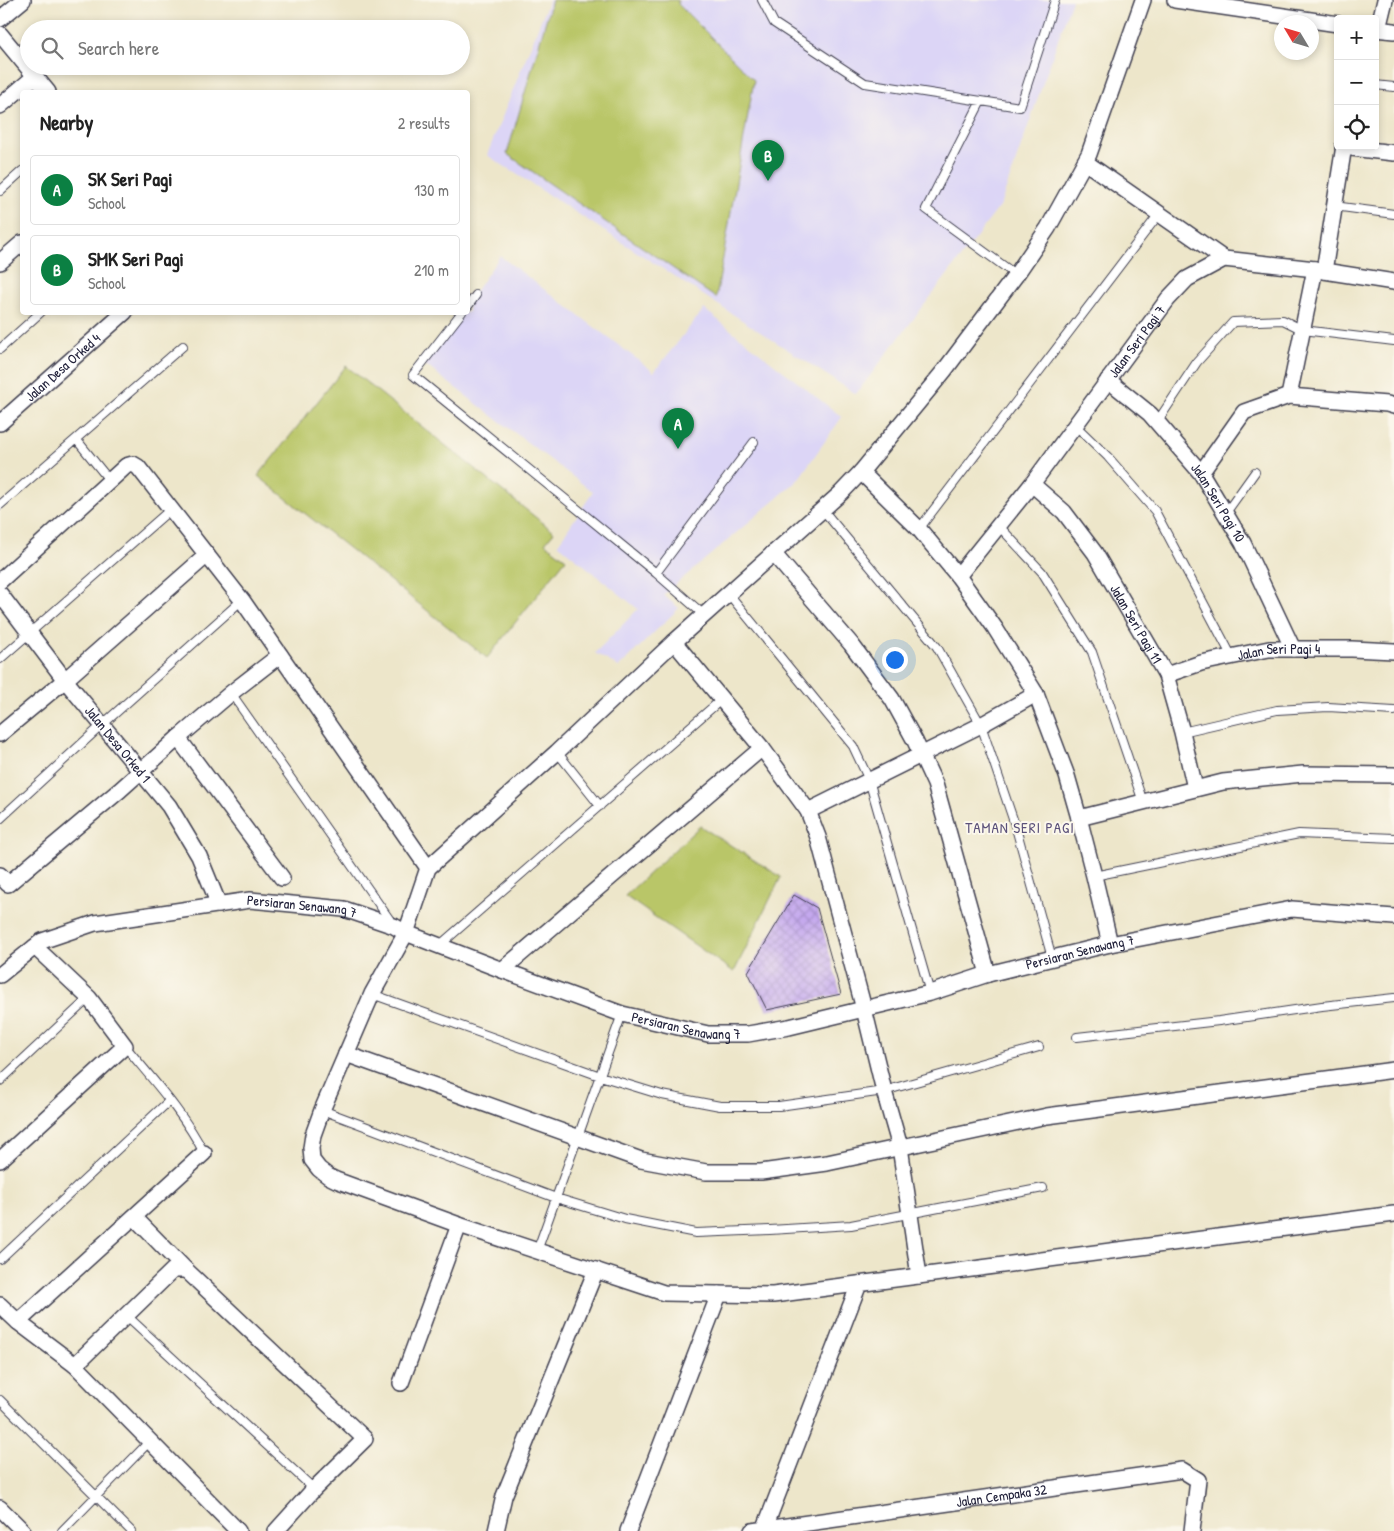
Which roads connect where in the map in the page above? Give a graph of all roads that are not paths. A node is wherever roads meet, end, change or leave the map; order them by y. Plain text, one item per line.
1 (23, 0) edge
2 (762, 0) edge
3 (1055, 0) edge
4 (1143, 0) edge
5 (1175, 0) edge
6 (1385, 0) edge
7 (0, 19) edge
8 (1379, 22) edge
9 (1334, 23) edge
10 (1379, 29) edge
11 (1394, 31) edge
12 (0, 34) edge
13 (20, 59) edge
14 (34, 77) joint
15 (1379, 85) edge
16 (1394, 87) edge
17 (46, 90) edge
18 (982, 101) junction
19 (0, 106) edge
20 (1343, 150) edge
21 (1369, 150) edge
22 (1394, 153) edge
23 (1086, 162) junction
24 (20, 173) edge
25 (0, 191) edge
26 (1334, 206) junction
27 (1159, 214) junction
28 (1394, 214) edge
29 (20, 245) edge
30 (1224, 259) junction
31 (0, 262) edge
32 (1320, 270) junction
33 (1016, 275) junction
34 (1394, 282) edge
35 (476, 295) dead end
36 (470, 303) edge
37 (38, 315) edge
38 (122, 315) edge
39 (460, 315) edge
40 (1303, 330) junction
41 (1394, 341) edge
42 (183, 346) dead end
43 (0, 349) edge
44 (1108, 380) junction
45 (1290, 396) junction
46 (1394, 406) edge
47 (0, 422) edge
48 (1157, 422) junction
49 (1075, 425) junction
50 (76, 439) junction
51 (754, 442) dead end
52 (860, 472) junction
53 (1255, 472) dead end
54 (1201, 474) junction
55 (110, 482) junction
56 (1032, 484) junction
57 (0, 505) edge
58 (171, 509) junction
59 (823, 510) junction
60 (1225, 514) junction
61 (998, 526) junction
62 (919, 529) junction
63 (773, 553) junction
64 (207, 555) junction
65 (656, 573) junction
66 (958, 576) junction
67 (0, 581) edge
68 (728, 593) junction
69 (0, 594) edge
70 (242, 600) junction
71 (704, 615) junction
72 (29, 633) junction
73 (674, 642) junction
74 (1293, 649) junction
75 (1394, 651) edge
76 (280, 655) junction
77 (1232, 657) junction
78 (0, 659) edge
79 (1166, 675) junction
80 (65, 680) junction
81 (231, 693) junction
82 (1036, 694) junction
83 (722, 699) junction
84 (1394, 711) edge
85 (102, 725) junction
86 (981, 725) junction
87 (1182, 732) junction
88 (0, 734) edge
89 (178, 738) junction
90 (762, 748) junction
91 (557, 752) junction
92 (921, 754) junction
93 (140, 772) junction
94 (1394, 775) edge
95 (869, 780) junction
96 (1195, 788) junction
97 (1143, 802) junction
98 (600, 806) junction
99 (808, 811) junction
100 (1079, 818) junction
101 (0, 819) edge
102 (1394, 838) edge
103 (428, 868) junction
104 (0, 875) edge
105 (1094, 876) junction
106 (282, 878) dead end
107 (219, 905) junction
108 (1394, 917) edge
109 (400, 929) junction
110 (1110, 944) junction
111 (440, 945) junction
112 (35, 947) junction
113 (1052, 958) junction
114 (502, 970) junction
115 (988, 974) junction
116 (0, 975) edge
117 (930, 993) junction
118 (372, 994) junction
119 (90, 998) junction
120 (1394, 998) edge
121 (864, 1009) junction
122 (622, 1014) junction
123 (1077, 1037) dead end
124 (125, 1046) junction
125 (1039, 1048) dead end
126 (346, 1054) junction
127 (1394, 1070) edge
128 (600, 1076) junction
129 (0, 1080) edge
130 (884, 1091) junction
131 (169, 1100) junction
132 (322, 1110) junction
133 (578, 1138) junction
134 (900, 1147) junction
135 (204, 1153) joint
136 (0, 1160) edge
137 (1043, 1188) dead end
138 (556, 1198) junction
139 (910, 1213) junction
140 (1394, 1214) edge
141 (134, 1217) junction
142 (459, 1225) junction
143 (537, 1251) junction
144 (0, 1259) edge
145 (186, 1270) junction
146 (596, 1270) junction
147 (919, 1276) junction
148 (859, 1284) junction
149 (719, 1294) junction
150 (7, 1315) edge
151 (126, 1315) junction
152 (75, 1366) junction
153 (401, 1383) dead end
154 (0, 1400) edge
155 (150, 1441) junction
156 (314, 1489) junction
157 (96, 1496) junction
158 (0, 1508) edge
159 (758, 1530) edge
160 (23, 1531) edge
161 (62, 1531) edge
162 (131, 1531) edge
163 (238, 1531) edge
164 (276, 1531) edge
165 (496, 1531) edge
166 (628, 1531) edge
167 (1192, 1531) edge

1 - 7 street
2 - 18 lane
3 - 18 lane
4 - 23 street
5 - 9 street
6 - 8 street
10 - 11 street
12 - 13 street
14 - 17 street
14 - 19 street
15 - 16 lane
18 - 33 lane
20 - 26 street
21 - 22 street
23 - 27 street
23 - 33 street
24 - 25 lane
26 - 28 lane
26 - 32 street
27 - 30 street
27 - 62 lane
29 - 31 street
30 - 32 street
30 - 44 street, Jalan Seri Pagi 7
32 - 34 street
32 - 40 street
33 - 52 street
35 - 36 lane
37 - 43 lane
38 - 47 street, Jalan Desa Orked 4
39 - 65 lane
40 - 41 lane
40 - 45 street
40 - 48 lane
42 - 50 lane
44 - 48 street, Jalan Seri Pagi 10
44 - 49 street, Jalan Seri Pagi 7
45 - 46 street
45 - 54 street
48 - 54 street, Jalan Seri Pagi 10
49 - 56 street, Jalan Seri Pagi 7
49 - 77 lane
50 - 55 lane
50 - 57 lane
51 - 65 lane
52 - 59 street
52 - 62 street
53 - 60 lane
54 - 60 street, Jalan Seri Pagi 10
55 - 58 street
55 - 67 street
56 - 61 street, Jalan Seri Pagi 7
56 - 79 street, Jalan Seri Pagi 11
58 - 64 street
58 - 72 lane
59 - 63 street
59 - 86 lane
60 - 74 street, Jalan Seri Pagi 10
61 - 66 street, Jalan Seri Pagi 7
61 - 97 lane
62 - 66 street
63 - 68 street
63 - 92 street
64 - 70 street
64 - 80 street
65 - 71 lane
66 - 82 street
68 - 71 street
68 - 95 lane
69 - 72 street, Jalan Desa Orked 1
70 - 76 street
70 - 85 lane
71 - 73 street
72 - 78 lane
72 - 80 street, Jalan Desa Orked 1
73 - 83 street
73 - 91 street
74 - 75 street, Jalan Seri Pagi 4
74 - 77 street, Jalan Seri Pagi 4
76 - 81 street
76 - 103 street
77 - 79 street, Jalan Seri Pagi 4
79 - 87 street, Jalan Seri Pagi 11
80 - 85 street, Jalan Desa Orked 1
80 - 88 street
81 - 89 street
81 - 109 lane
82 - 86 street
82 - 100 street
83 - 90 street
83 - 98 lane
84 - 87 lane
85 - 93 street, Jalan Desa Orked 1
85 - 101 lane
86 - 92 street
86 - 113 lane
87 - 96 street, Jalan Seri Pagi 11
89 - 93 street
89 - 106 street
90 - 99 street
90 - 114 street
91 - 98 lane
91 - 103 street
92 - 95 street
92 - 115 street
93 - 104 street
93 - 107 street, Jalan Desa Orked 1
94 - 96 street
95 - 99 street
95 - 117 lane
96 - 97 street
97 - 100 street
98 - 111 lane
99 - 121 street
100 - 105 street
102 - 105 lane
103 - 109 street
105 - 110 street
107 - 109 street, Persiaran Senawang 7
107 - 112 street, Persiaran Senawang 7
108 - 110 street, Persiaran Senawang 7
109 - 111 street, Persiaran Senawang 7
109 - 118 street
110 - 113 street, Persiaran Senawang 7
111 - 114 street, Persiaran Senawang 7
112 - 116 street, Persiaran Senawang 7
112 - 119 street
113 - 115 street, Persiaran Senawang 7
114 - 122 street, Persiaran Senawang 7
115 - 117 street, Persiaran Senawang 7
117 - 121 street, Persiaran Senawang 7
118 - 126 street
118 - 128 lane
119 - 124 street
119 - 129 lane
120 - 123 lane
121 - 122 street, Persiaran Senawang 7
121 - 130 street
122 - 128 lane
124 - 131 lane
124 - 136 street
125 - 130 lane
126 - 132 street
126 - 133 street
127 - 134 street
128 - 130 lane
128 - 133 lane
130 - 134 street
131 - 135 lane
131 - 144 lane
132 - 138 lane
132 - 142 street
133 - 134 street
133 - 138 lane
134 - 139 street
135 - 141 street
137 - 139 lane
138 - 139 lane
138 - 143 lane
139 - 147 street
140 - 147 street
141 - 145 street
141 - 150 street
142 - 143 street
142 - 153 street
143 - 146 street
145 - 151 street
145 - 156 street
146 - 149 street
146 - 165 street
147 - 148 street
148 - 149 street
148 - 159 street
149 - 166 street
150 - 152 street
151 - 152 street
151 - 156 lane
152 - 155 street
154 - 157 lane
155 - 157 lane
155 - 163 street
156 - 164 street
157 - 161 lane
157 - 162 lane
158 - 160 street
159 - 167 street, Jalan Cempaka 32

